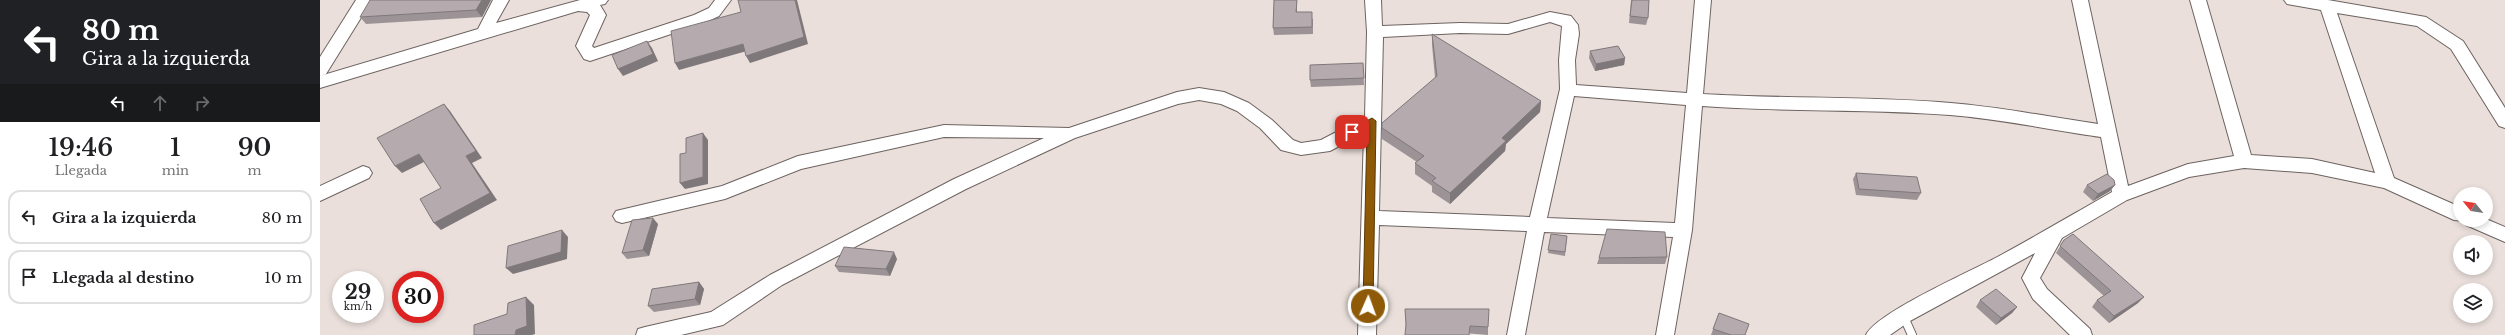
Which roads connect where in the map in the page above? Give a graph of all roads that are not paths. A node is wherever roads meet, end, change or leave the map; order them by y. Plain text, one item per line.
1 (364, 0) edge
2 (501, 0) edge
3 (600, 0) edge
4 (723, 0) edge
5 (1373, 0) edge
6 (1703, 0) edge
7 (2080, 0) edge
8 (2198, 0) edge
9 (2292, 0) edge
10 (2327, 5) junction
11 (2366, 5) edge
12 (578, 6) junction
13 (1375, 32) junction
14 (483, 33) junction
15 (320, 70) edge
16 (320, 82) edge
17 (1568, 89) junction
18 (1694, 98) junction
19 (1372, 121) junction
20 (2505, 122) edge
21 (2107, 132) junction
22 (1070, 134) junction
23 (2244, 161) junction
24 (363, 173) dead end
25 (2388, 182) junction
26 (320, 194) edge
27 (2121, 195) junction
28 (2453, 212) edge
29 (622, 216) dead end
30 (1371, 218) junction
31 (1536, 223) junction
32 (2487, 227) edge
33 (1683, 230) junction
34 (2056, 234) junction
35 (2505, 235) edge
36 (1903, 315) junction
37 (645, 335) edge
38 (1367, 335) edge
39 (1516, 335) edge
40 (1665, 335) edge
41 (1875, 335) edge
42 (1912, 335) edge
43 (2083, 335) edge

1 - 15 street
2 - 14 street
3 - 12 street
4 - 12 street
5 - 13 street
6 - 18 street
7 - 21 street
8 - 23 street
9 - 10 street
10 - 11 street
10 - 25 street
11 - 20 street
12 - 14 street
13 - 17 street
13 - 19 street
14 - 16 street
17 - 18 street
17 - 31 street
18 - 21 street
18 - 33 street
19 - 22 street
19 - 30 street
21 - 27 street
22 - 29 street
22 - 37 street
23 - 25 street
23 - 27 street
24 - 26 street
25 - 28 street
27 - 34 street
30 - 31 street
30 - 38 street
31 - 33 street
31 - 39 street
32 - 35 street
33 - 40 street
34 - 36 street
34 - 43 street
36 - 41 street
36 - 42 lane

